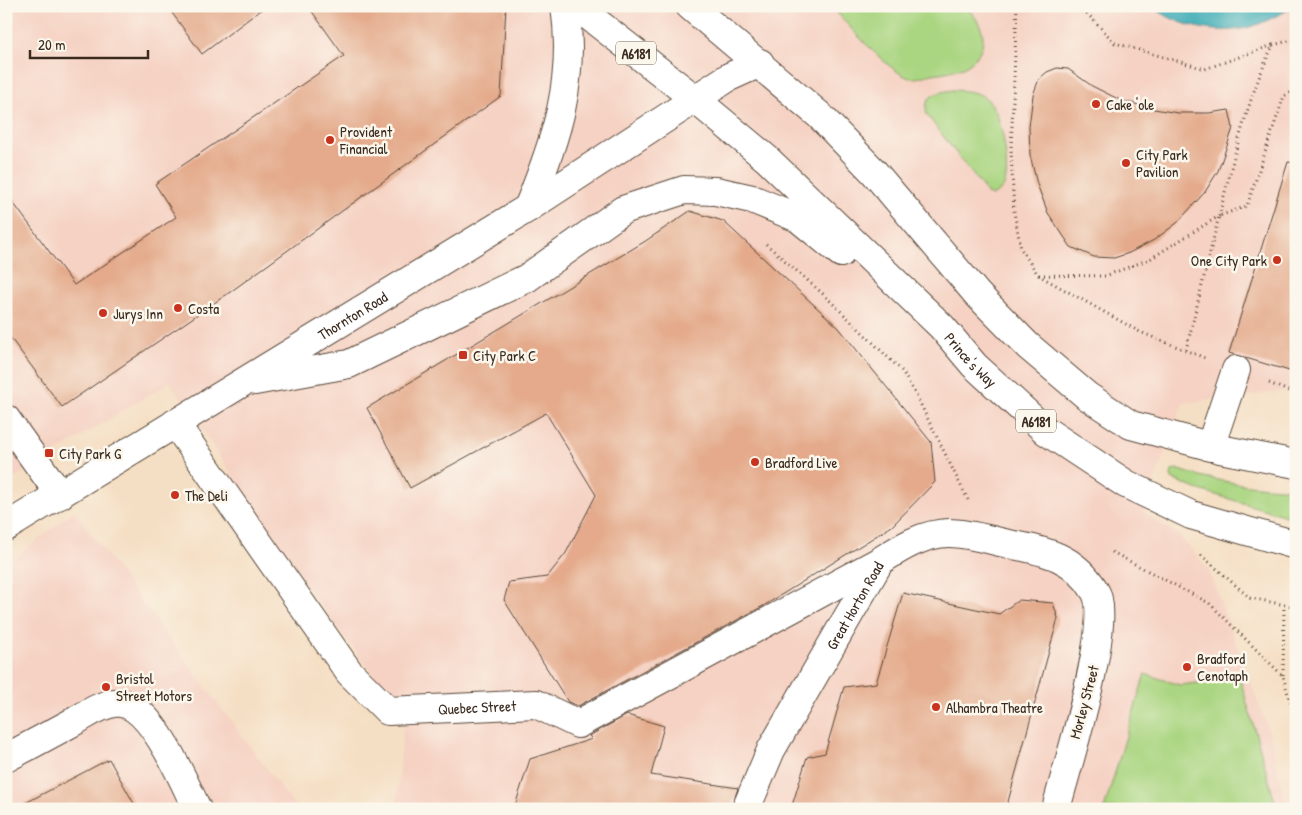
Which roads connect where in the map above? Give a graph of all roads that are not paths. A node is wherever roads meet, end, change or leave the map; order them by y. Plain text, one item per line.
1 (565, 6) edge
2 (576, 6) edge
3 (690, 6) edge
4 (760, 63) junction
5 (696, 99) junction
6 (528, 208) junction
7 (906, 293) junction
8 (1236, 370) dead end
9 (240, 384) junction
10 (6, 419) edge
11 (175, 423) junction
12 (1210, 447) junction
13 (1296, 464) edge
14 (60, 495) junction
15 (6, 527) edge
16 (1296, 545) edge
17 (880, 561) junction
18 (1097, 593) joint
19 (6, 758) edge
20 (198, 809) edge
21 (746, 809) edge
22 (1056, 809) edge

1 - 6 main road
2 - 5 main road, A6181
3 - 4 main road
4 - 5 main road, Thornton Road
4 - 12 main road
5 - 6 main road, Thornton Road
5 - 7 main road, Prince's Way / A6181
6 - 9 main road, Thornton Road
7 - 9 main road
7 - 16 main road, Prince's Way / A6181
8 - 12 main road
9 - 11 main road, Thornton Road
10 - 14 main road
11 - 14 main road, Thornton Road
11 - 17 main road, Quebec Street
12 - 13 main road
14 - 15 main road, Thornton Road
17 - 18 main road, Great Horton Road
17 - 21 main road, Great Horton Road
18 - 22 main road, Morley Street
19 - 20 main road

